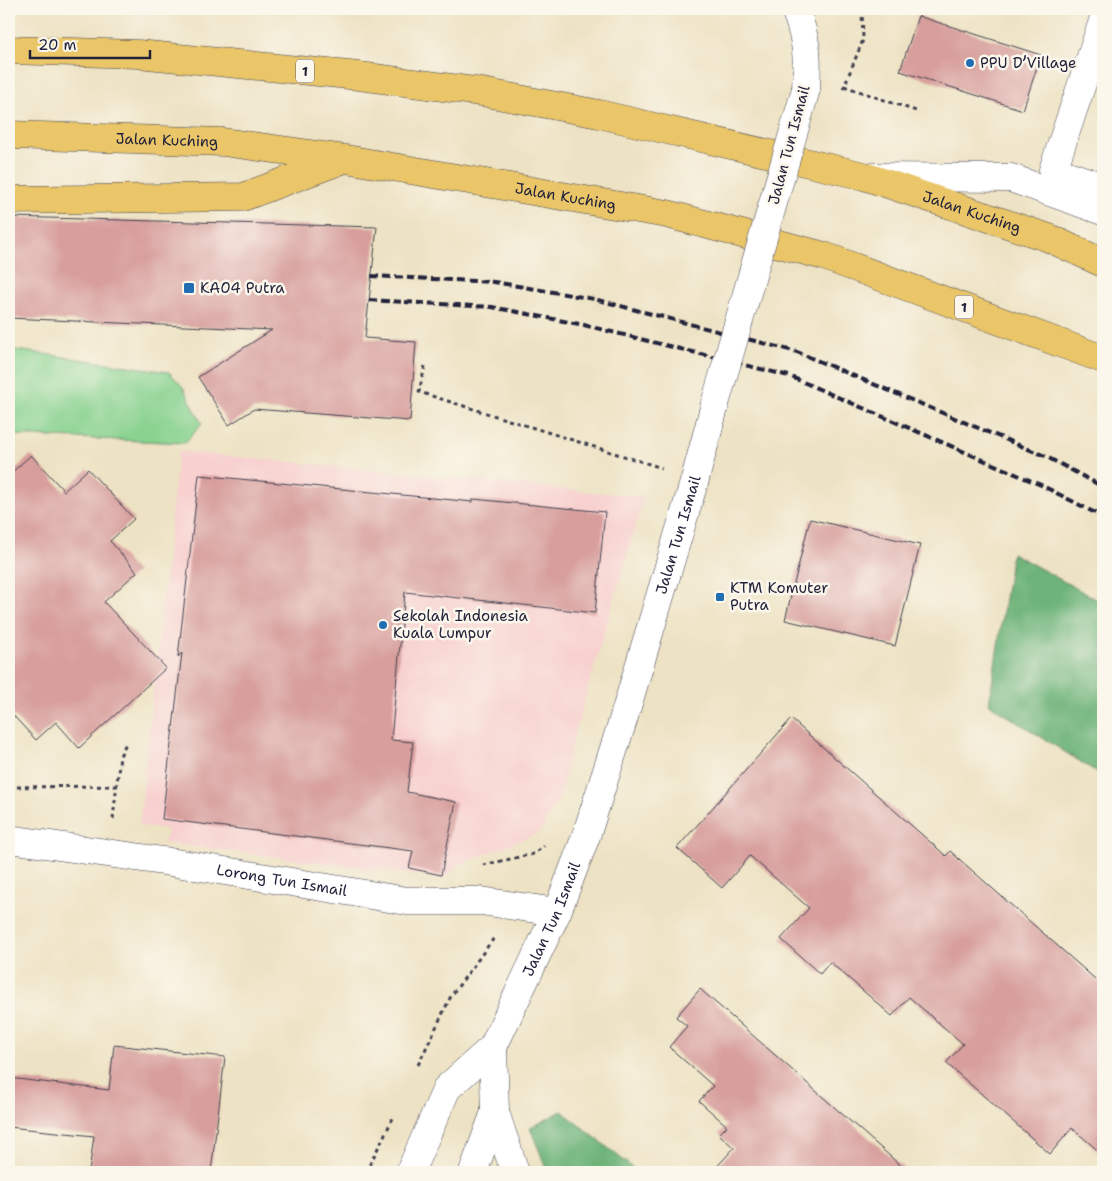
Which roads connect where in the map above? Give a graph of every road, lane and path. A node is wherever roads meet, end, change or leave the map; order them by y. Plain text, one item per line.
1 (795, 9) edge
2 (862, 9) edge
3 (1103, 21) edge
4 (9, 50) edge
5 (844, 86) junction
6 (840, 94) dead end
7 (916, 111) dead end
8 (9, 135) edge
9 (346, 159) junction
10 (864, 176) junction
11 (1103, 187) edge
12 (9, 200) edge
13 (1103, 211) edge
14 (1103, 263) edge
15 (1103, 359) edge
16 (425, 366) dead end
17 (695, 479) junction
18 (127, 741) dead end
19 (117, 786) junction
20 (9, 787) edge
21 (9, 839) edge
22 (108, 852) junction
23 (556, 912) junction
24 (495, 937) dead end
25 (493, 1047) junction
26 (414, 1074) dead end
27 (398, 1108) dead end
28 (495, 1112) junction
29 (366, 1172) edge
30 (410, 1172) edge
31 (473, 1172) edge
32 (515, 1172) edge

1 - 17 street, Jalan Tun Ismail, bridge
2 - 5 path
3 - 11 street
4 - 10 highway, Jalan Kuching / 1
5 - 6 path
5 - 7 path
8 - 9 highway, Jalan Kuching / 1
9 - 12 highway
9 - 15 highway, Jalan Kuching / 1
10 - 13 street
10 - 14 highway, Jalan Kuching / 1
16 - 17 path
17 - 23 street, Jalan Tun Ismail
18 - 19 path
19 - 20 path
19 - 22 path
21 - 22 street, Lorong Tun Ismail
22 - 23 street, Lorong Tun Ismail
23 - 25 street, Jalan Tun Ismail
24 - 26 path
25 - 28 street, Jalan Tun Ismail
25 - 30 street, Jalan Tun Ismail
27 - 29 path
28 - 31 street, Jalan Tun Ismail
28 - 32 street

